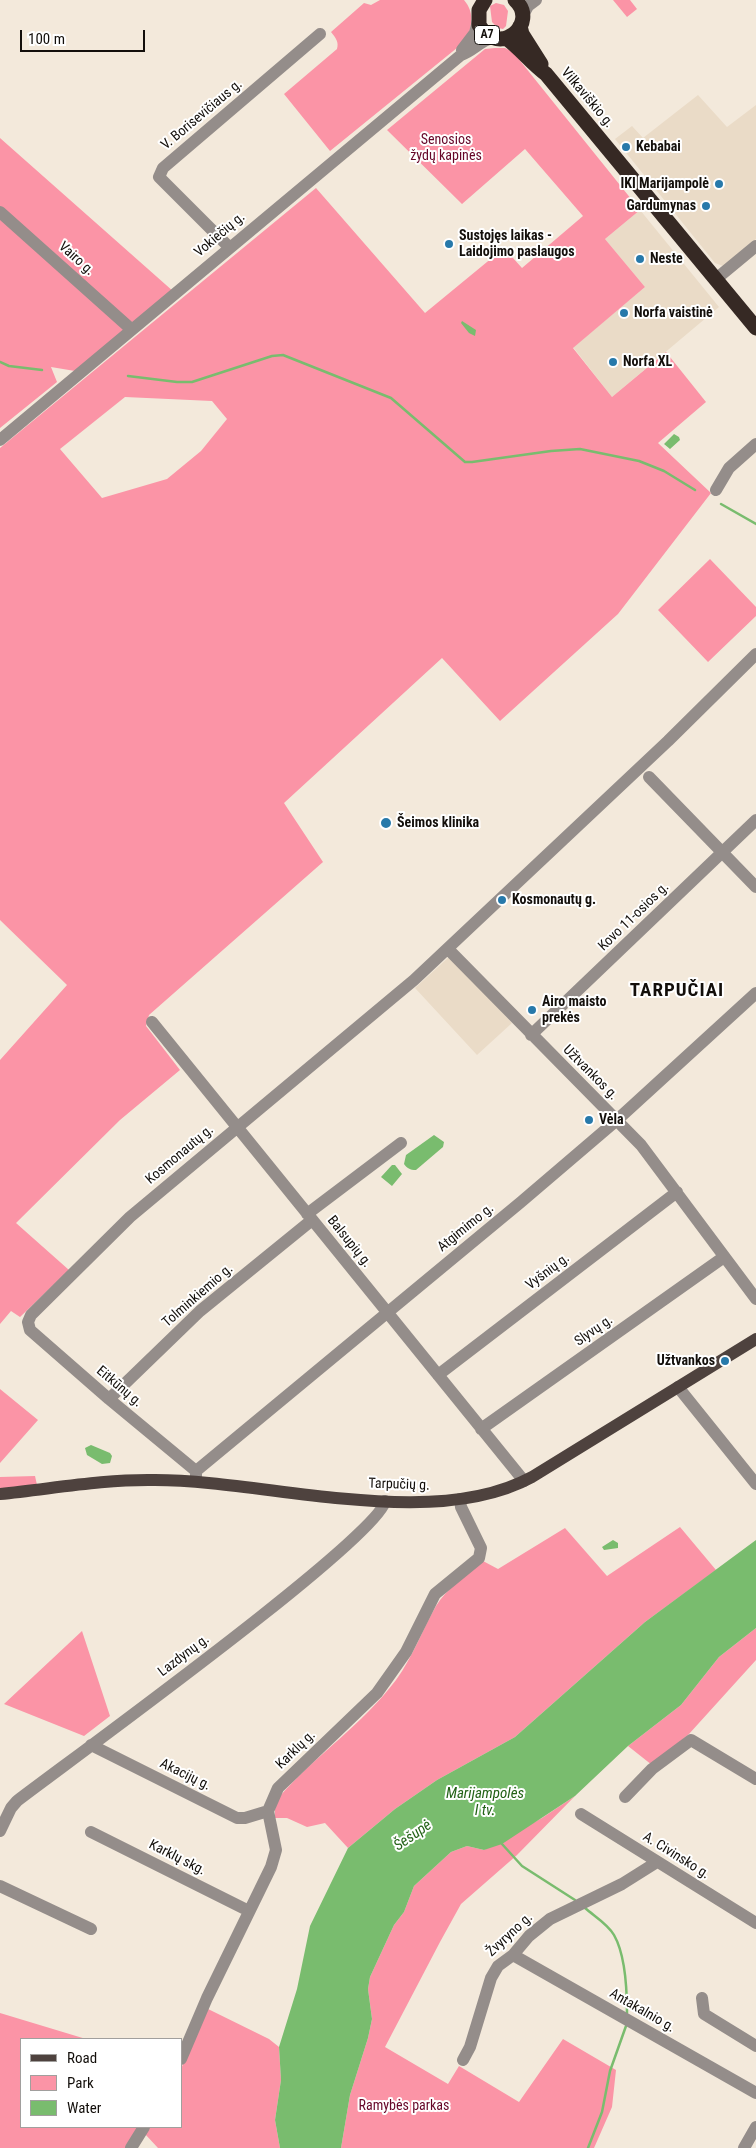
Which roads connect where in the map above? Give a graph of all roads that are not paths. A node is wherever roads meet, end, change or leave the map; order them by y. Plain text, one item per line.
1 (515, 0) edge
2 (536, 0) edge
3 (479, 8) edge
4 (521, 21) junction
5 (320, 34) dead end
6 (499, 38) junction
7 (461, 55) junction
8 (546, 74) junction
9 (0, 212) edge
10 (756, 246) edge
11 (228, 247) junction
12 (716, 279) junction
13 (756, 328) edge
14 (131, 329) junction
15 (0, 440) edge
16 (756, 444) edge
17 (716, 490) dead end
18 (756, 654) edge
19 (649, 777) dead end
20 (756, 820) edge
21 (723, 853) junction
22 (756, 887) edge
23 (448, 949) junction
24 (756, 993) edge
25 (152, 1022) dead end
26 (531, 1035) junction
27 (616, 1120) junction
28 (237, 1128) junction
29 (400, 1143) dead end
30 (677, 1192) junction
31 (310, 1217) junction
32 (724, 1257) junction
33 (756, 1299) edge
34 (386, 1312) junction
35 (28, 1322) joint
36 (756, 1339) edge
37 (438, 1376) junction
38 (678, 1387) junction
39 (109, 1399) junction
40 (481, 1429) junction
41 (196, 1476) junction
42 (524, 1481) junction
43 (756, 1484) edge
44 (0, 1494) edge
45 (460, 1499) junction
46 (385, 1501) junction
47 (91, 1745) junction
48 (756, 1779) edge
49 (625, 1798) dead end
50 (268, 1811) junction
51 (581, 1814) dead end
52 (0, 1831) edge
53 (91, 1832) dead end
54 (657, 1862) junction
55 (0, 1886) edge
56 (249, 1912) junction
57 (756, 1923) edge
58 (91, 1929) dead end
59 (513, 1955) junction
60 (702, 1998) dead end
61 (756, 2046) edge
62 (182, 2057) edge
63 (463, 2060) dead end
64 (756, 2093) edge
65 (756, 2127) edge
66 (143, 2128) edge
67 (131, 2148) edge
68 (744, 2148) edge

1 - 4 highway, Vilkaviškio g. / A7
2 - 4 street
3 - 6 highway, Vilkaviškio g. / A7
3 - 7 street, Vokiečių g.
4 - 6 highway, A7
4 - 8 highway, Vilkaviškio g. / A7
5 - 11 street, V. Borisevičiaus g.
6 - 7 street, Vokiečių g.
6 - 8 highway, Vilkaviškio g. / A7
7 - 11 street, Vokiečių g.
8 - 12 highway, Vilkaviškio g. / A7
9 - 14 street, Vairo g.
10 - 12 street
11 - 14 street, Vokiečių g.
12 - 13 highway, Vilkaviškio g. / A7
14 - 15 street, Vokiečių g.
16 - 17 street
18 - 23 street, Kosmonautų g.
19 - 21 street
20 - 21 street, Kovo 11-osios g.
21 - 22 street
21 - 26 street, Kovo 11-osios g.
23 - 26 street, Užtvankos g.
23 - 28 street, Kosmonautų g.
24 - 27 street, Atgimimo g.
25 - 28 street, Balsupių g.
26 - 27 street, Užtvankos g.
27 - 30 street, Užtvankos g.
27 - 34 street, Atgimimo g.
28 - 31 street, Balsupių g.
28 - 35 street, Kosmonautų g.
29 - 31 street, Tolminkiemio g.
30 - 32 street, Užtvankos g.
30 - 37 street, Vyšnių g.
31 - 34 street, Balsupių g.
31 - 39 street, Tolminkiemio g.
32 - 33 street, Užtvankos g.
32 - 40 street, Slyvų g.
34 - 37 street, Balsupių g.
34 - 41 street, Atgimimo g.
35 - 39 street, Eitkūnų g.
36 - 38 main road, Tarpučių g.
37 - 40 street, Balsupių g.
38 - 42 main road, Tarpučių g.
38 - 43 street
39 - 41 street, Eitkūnų g.
40 - 42 street, Balsupių g.
41 - 44 main road, Tarpučių g.
41 - 46 main road, Tarpučių g.
42 - 45 main road, Tarpučių g.
45 - 46 main road, Tarpučių g.
45 - 50 street, Karklų g.
46 - 47 street, Lazdynų g.
47 - 50 street, Akacijų g.
47 - 52 street, Lazdynų g.
48 - 49 street
50 - 56 street
51 - 54 street, A. Civinsko g.
53 - 56 street, Karklų skg.
54 - 57 street, A. Civinsko g.
54 - 59 street, Žvyryno g.
55 - 58 street
56 - 62 street
59 - 63 street, Žvyryno g.
59 - 64 street, Antakalnio g.
60 - 61 street
65 - 68 street
66 - 67 street

